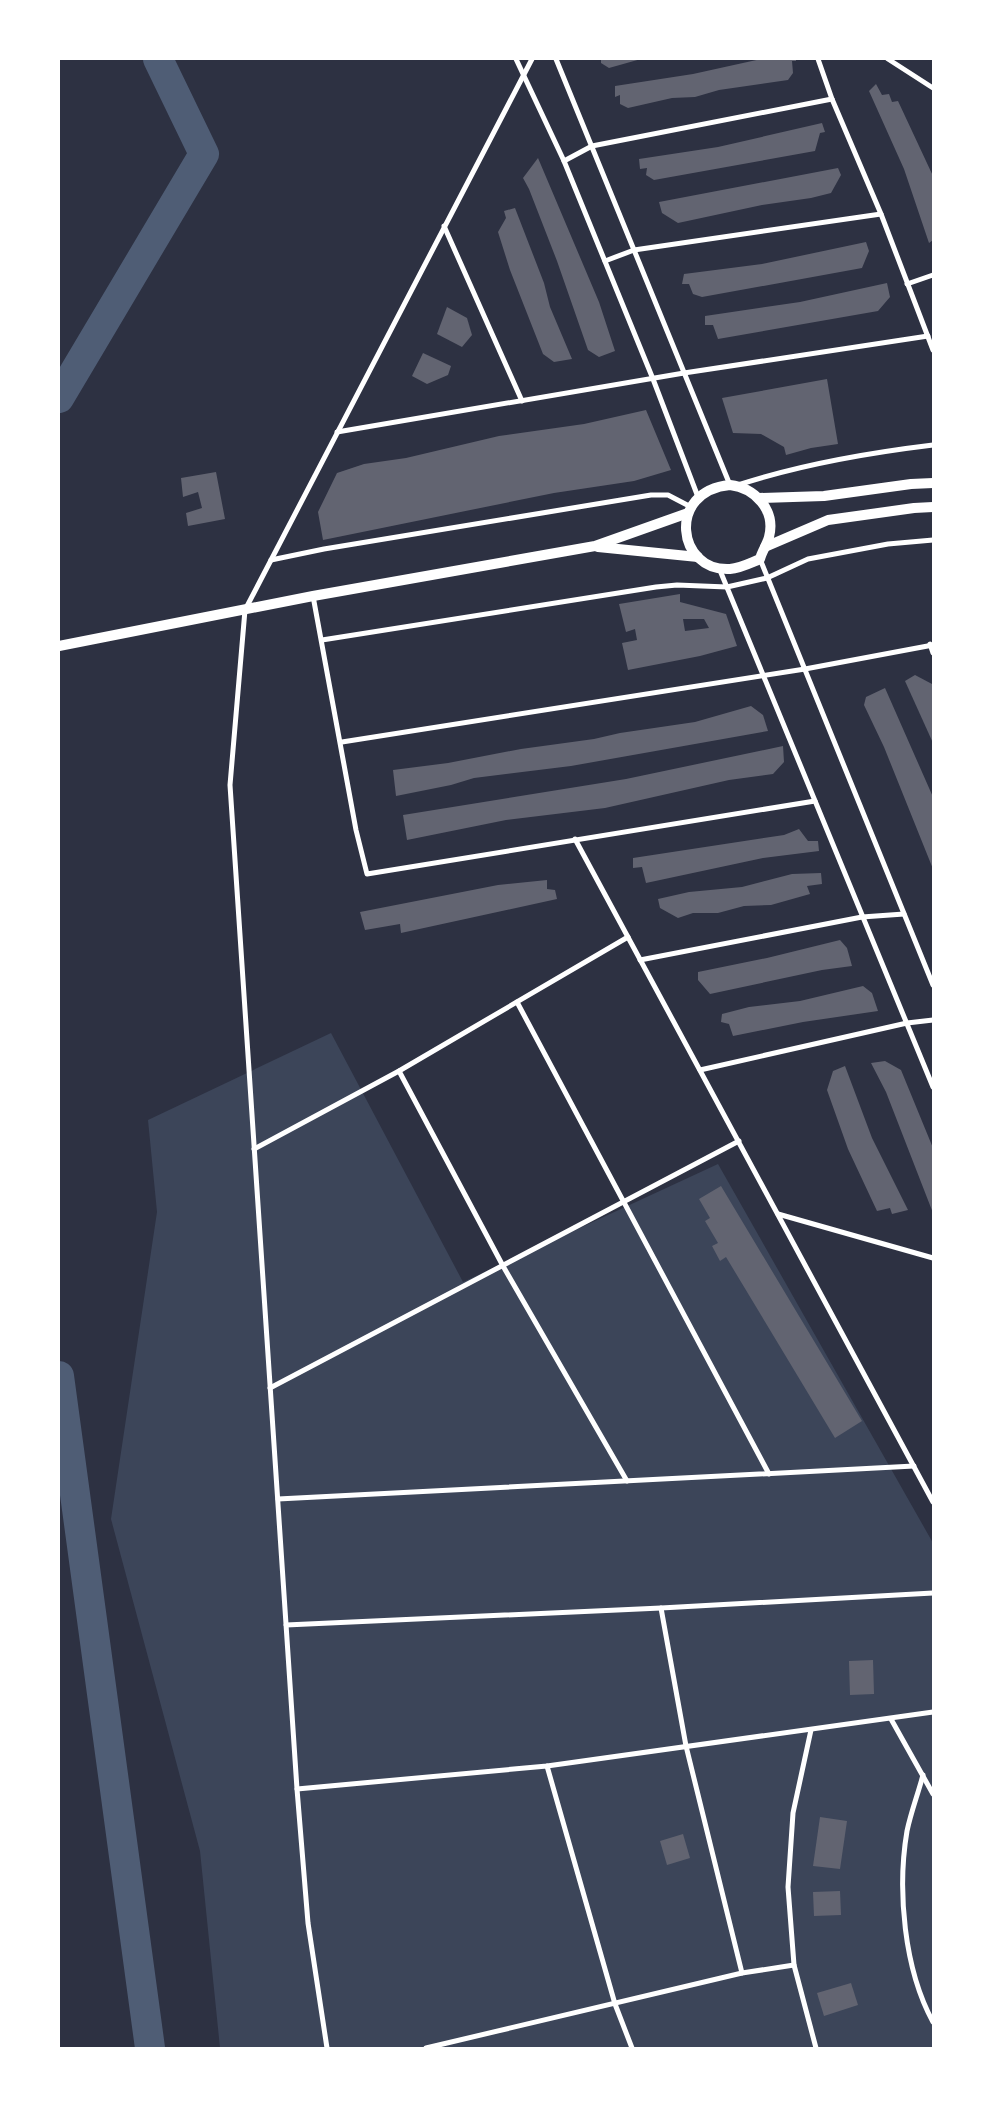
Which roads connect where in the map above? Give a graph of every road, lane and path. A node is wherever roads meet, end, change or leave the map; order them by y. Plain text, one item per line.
1 (516, 59) edge
2 (532, 59) edge
3 (556, 59) edge
4 (818, 59) edge
5 (888, 59) edge
6 (523, 74) junction
7 (933, 88) edge
8 (832, 99) junction
9 (592, 146) junction
10 (564, 161) junction
11 (881, 214) junction
12 (444, 226) junction
13 (634, 250) junction
14 (605, 261) junction
15 (933, 274) edge
16 (907, 284) junction
17 (928, 336) junction
18 (933, 350) edge
19 (684, 373) junction
20 (653, 379) junction
21 (522, 401) junction
22 (337, 432) junction
23 (933, 444) edge
24 (933, 483) edge
25 (733, 485) junction
26 (698, 498) junction
27 (759, 498) junction
28 (933, 507) edge
29 (689, 510) junction
30 (933, 540) edge
31 (595, 546) junction
32 (765, 547) junction
33 (698, 557) junction
34 (760, 559) junction
35 (271, 560) junction
36 (718, 568) junction
37 (767, 578) junction
38 (727, 587) junction
39 (313, 596) junction
40 (245, 610) junction
41 (322, 640) junction
42 (931, 644) edge
43 (59, 646) edge
44 (933, 653) edge
45 (804, 669) junction
46 (762, 674) junction
47 (342, 742) junction
48 (815, 801) junction
49 (575, 839) junction
50 (904, 914) junction
51 (862, 918) junction
52 (628, 937) junction
53 (640, 960) junction
54 (933, 985) edge
55 (517, 1002) junction
56 (933, 1020) edge
57 (907, 1023) junction
58 (700, 1070) junction
59 (399, 1071) junction
60 (933, 1087) edge
61 (739, 1141) junction
62 (254, 1149) junction
63 (625, 1201) junction
64 (778, 1214) junction
65 (933, 1258) edge
66 (503, 1266) junction
67 (270, 1388) junction
68 (914, 1466) junction
69 (769, 1474) junction
70 (627, 1481) junction
71 (278, 1499) junction
72 (933, 1502) edge
73 (933, 1593) edge
74 (661, 1608) junction
75 (286, 1625) junction
76 (933, 1712) edge
77 (891, 1718) junction
78 (811, 1730) junction
79 (686, 1746) junction
80 (548, 1766) junction
81 (923, 1775) junction
82 (297, 1790) junction
83 (933, 1794) edge
84 (794, 1965) junction
85 (742, 1974) junction
86 (615, 2004) junction
87 (933, 2022) edge
88 (327, 2048) edge
89 (426, 2048) edge
90 (632, 2048) edge
91 (816, 2048) edge

1 - 6 street
2 - 6 street
3 - 9 street
4 - 8 street
5 - 7 street
6 - 10 street
6 - 12 street
8 - 9 street
8 - 11 street
9 - 10 street
9 - 13 street
10 - 14 street
11 - 13 street
11 - 16 street
12 - 21 street
12 - 22 street
13 - 14 street
13 - 19 street
14 - 20 street
15 - 16 street
16 - 17 street
17 - 18 street
17 - 19 street
19 - 20 street
19 - 25 street
20 - 21 street
20 - 26 street
21 - 22 street
22 - 35 street
23 - 25 street
24 - 27 main road
25 - 26 main road
25 - 27 main road
26 - 29 main road
27 - 32 main road
28 - 32 main road
29 - 31 main road
29 - 33 main road
29 - 35 street
30 - 37 street
31 - 33 main road
31 - 39 main road
32 - 34 main road
33 - 36 main road
34 - 36 main road
34 - 37 street
35 - 40 street
36 - 38 street
37 - 38 street
37 - 45 street
38 - 41 street
38 - 46 street
39 - 40 main road
39 - 41 street
40 - 43 main road
40 - 62 street
41 - 47 street
42 - 44 street
42 - 45 street
45 - 46 street
45 - 50 street
46 - 47 street
46 - 48 street
47 - 49 street
48 - 49 street
48 - 51 street
49 - 52 street
50 - 51 street
50 - 54 street
51 - 53 street
51 - 57 street
52 - 53 street
52 - 55 street
53 - 58 street
55 - 59 street
55 - 63 street
56 - 57 street
57 - 58 street
57 - 60 street
58 - 61 street
59 - 62 street
59 - 66 street
61 - 63 street
61 - 64 street
62 - 67 street
63 - 66 street
63 - 69 street
64 - 65 street
64 - 68 street
66 - 67 street
66 - 70 street
67 - 71 street
68 - 69 street
68 - 72 street
69 - 70 street
70 - 71 street
71 - 75 street
73 - 74 street
74 - 75 street
74 - 79 street
75 - 82 street
76 - 77 street
77 - 78 street
77 - 81 street
78 - 79 street
78 - 84 street
79 - 80 street
79 - 85 street
80 - 82 street
80 - 86 street
81 - 83 street
81 - 87 street
82 - 88 street
84 - 85 street
84 - 91 street
85 - 86 street
86 - 89 street
86 - 90 street

